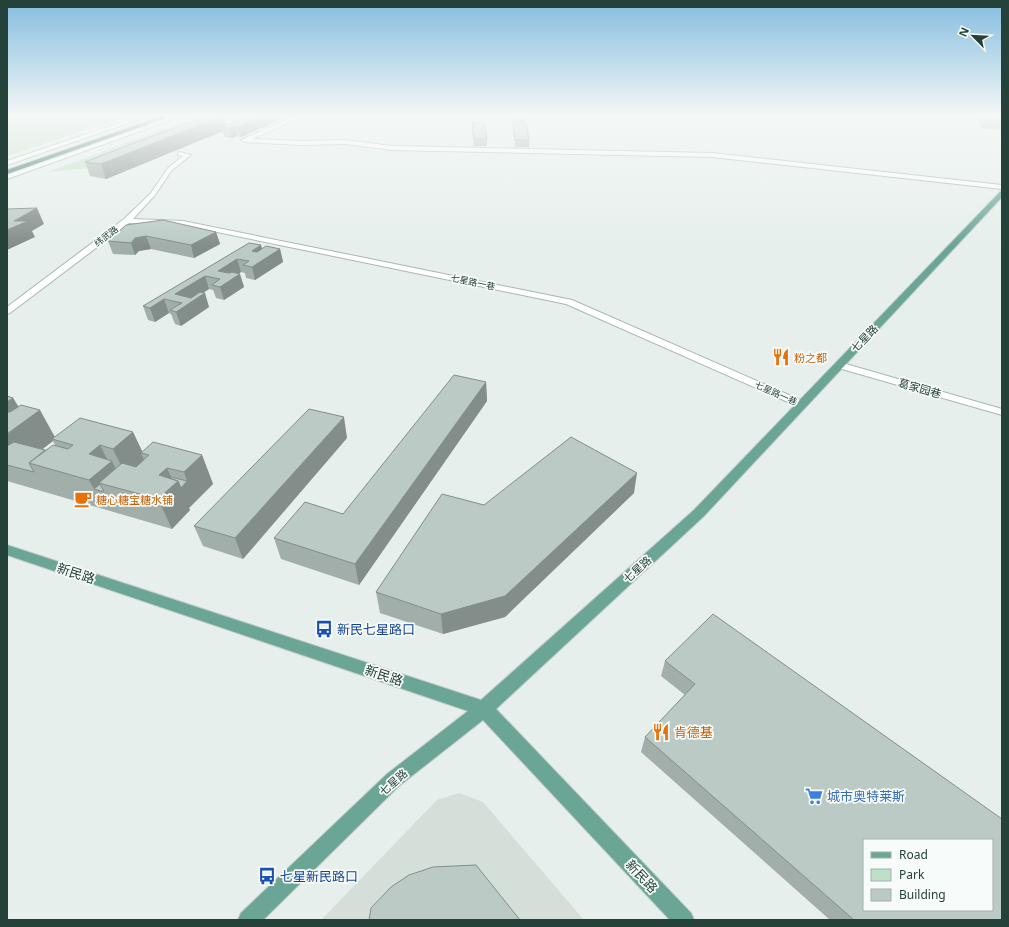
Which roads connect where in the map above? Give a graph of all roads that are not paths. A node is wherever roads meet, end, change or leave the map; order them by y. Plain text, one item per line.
1 (18, 159) edge
2 (30, 159) edge
3 (44, 159) edge
4 (57, 159) edge
5 (183, 159) edge
6 (753, 159) edge
7 (7, 163) edge
8 (7, 167) edge
9 (7, 172) edge
10 (7, 177) edge
11 (1002, 187) edge
12 (1002, 193) edge
13 (126, 221) junction
14 (7, 311) edge
15 (839, 365) junction
16 (801, 404) junction
17 (1002, 412) edge
18 (7, 550) edge
19 (484, 709) junction
20 (248, 920) edge
21 (684, 920) edge

1 - 7 street
2 - 8 highway
3 - 9 highway
4 - 10 street
5 - 13 street, 纬武路
6 - 11 street
12 - 15 main road, 七星路
13 - 14 street, 纬武路
13 - 16 street, 七星路一巷
15 - 16 main road, 七星路
15 - 17 street, 葛家园巷
16 - 19 main road, 七星路
18 - 19 main road, 新民路
19 - 20 main road, 七星路
19 - 21 main road, 新民路

